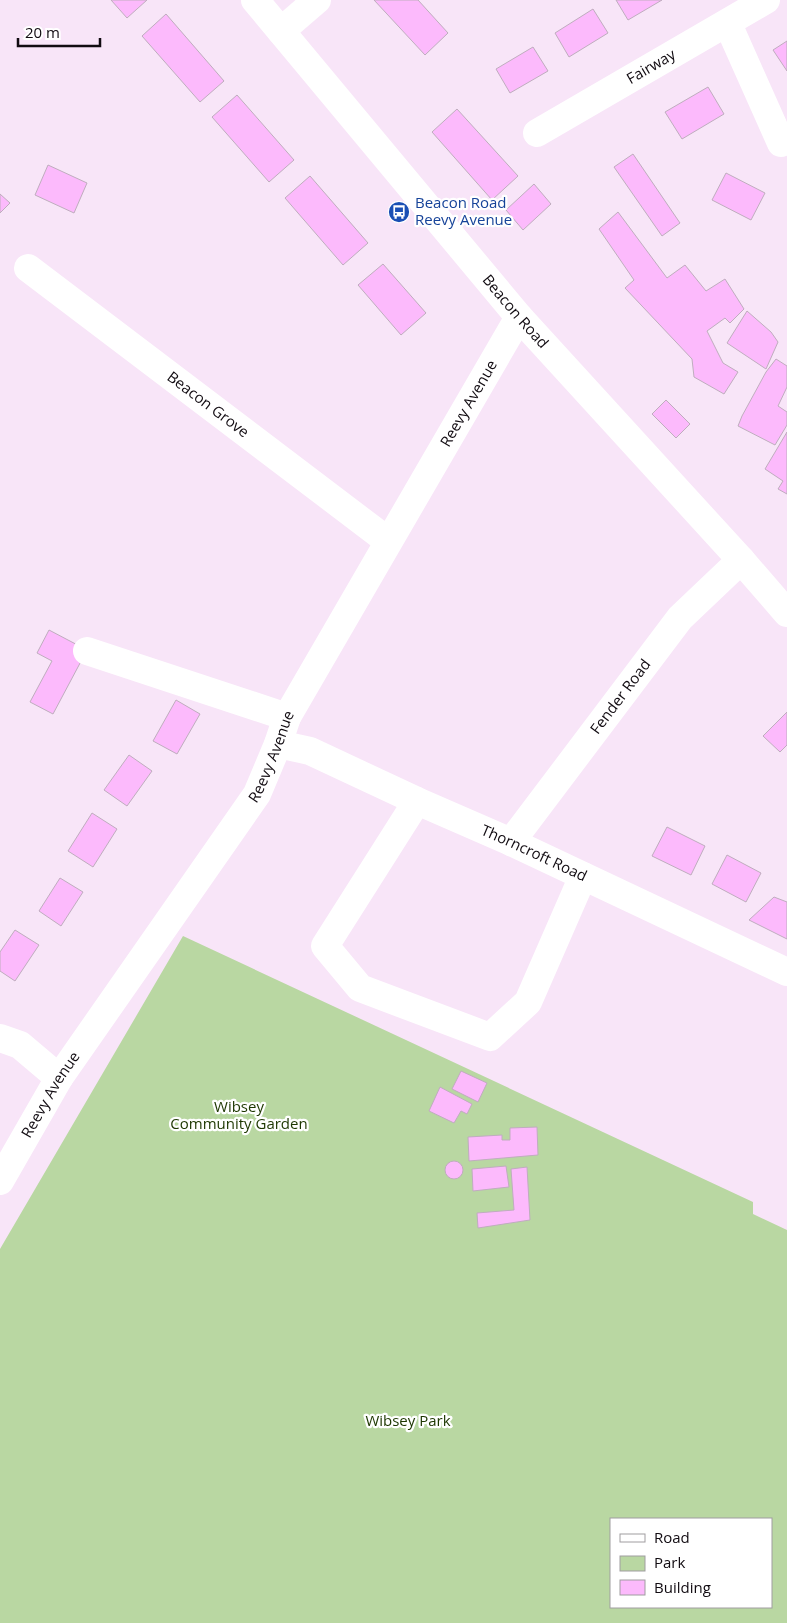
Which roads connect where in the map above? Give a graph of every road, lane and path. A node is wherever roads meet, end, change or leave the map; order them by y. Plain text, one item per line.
1 (255, 0) edge
2 (317, 0) edge
3 (766, 0) edge
4 (728, 24) junction
5 (281, 31) junction
6 (537, 133) dead end
7 (781, 143) dead end
8 (28, 268) dead end
9 (519, 317) junction
10 (388, 541) junction
11 (742, 560) junction
12 (787, 613) edge
13 (87, 651) dead end
14 (287, 717) junction
15 (278, 744) junction
16 (417, 801) junction
17 (511, 842) junction
18 (583, 876) junction
19 (787, 972) edge
20 (0, 1038) edge
21 (59, 1078) junction
22 (0, 1181) edge

1 - 5 street, Beacon Road
2 - 5 street
3 - 4 street, Fairway
4 - 6 street, Fairway
4 - 7 street
5 - 9 street, Beacon Road
8 - 10 street, Beacon Grove
9 - 10 street, Reevy Avenue
9 - 11 street, Beacon Road
10 - 14 street, Reevy Avenue
11 - 12 street, Beacon Road
11 - 17 street, Fender Road
13 - 14 street
14 - 15 street, Reevy Avenue
15 - 16 street, Thorncroft Road
15 - 21 street, Reevy Avenue
16 - 17 street, Thorncroft Road
16 - 18 street
17 - 18 street, Thorncroft Road
18 - 19 street, Thorncroft Road
20 - 21 street
21 - 22 street, Reevy Avenue

